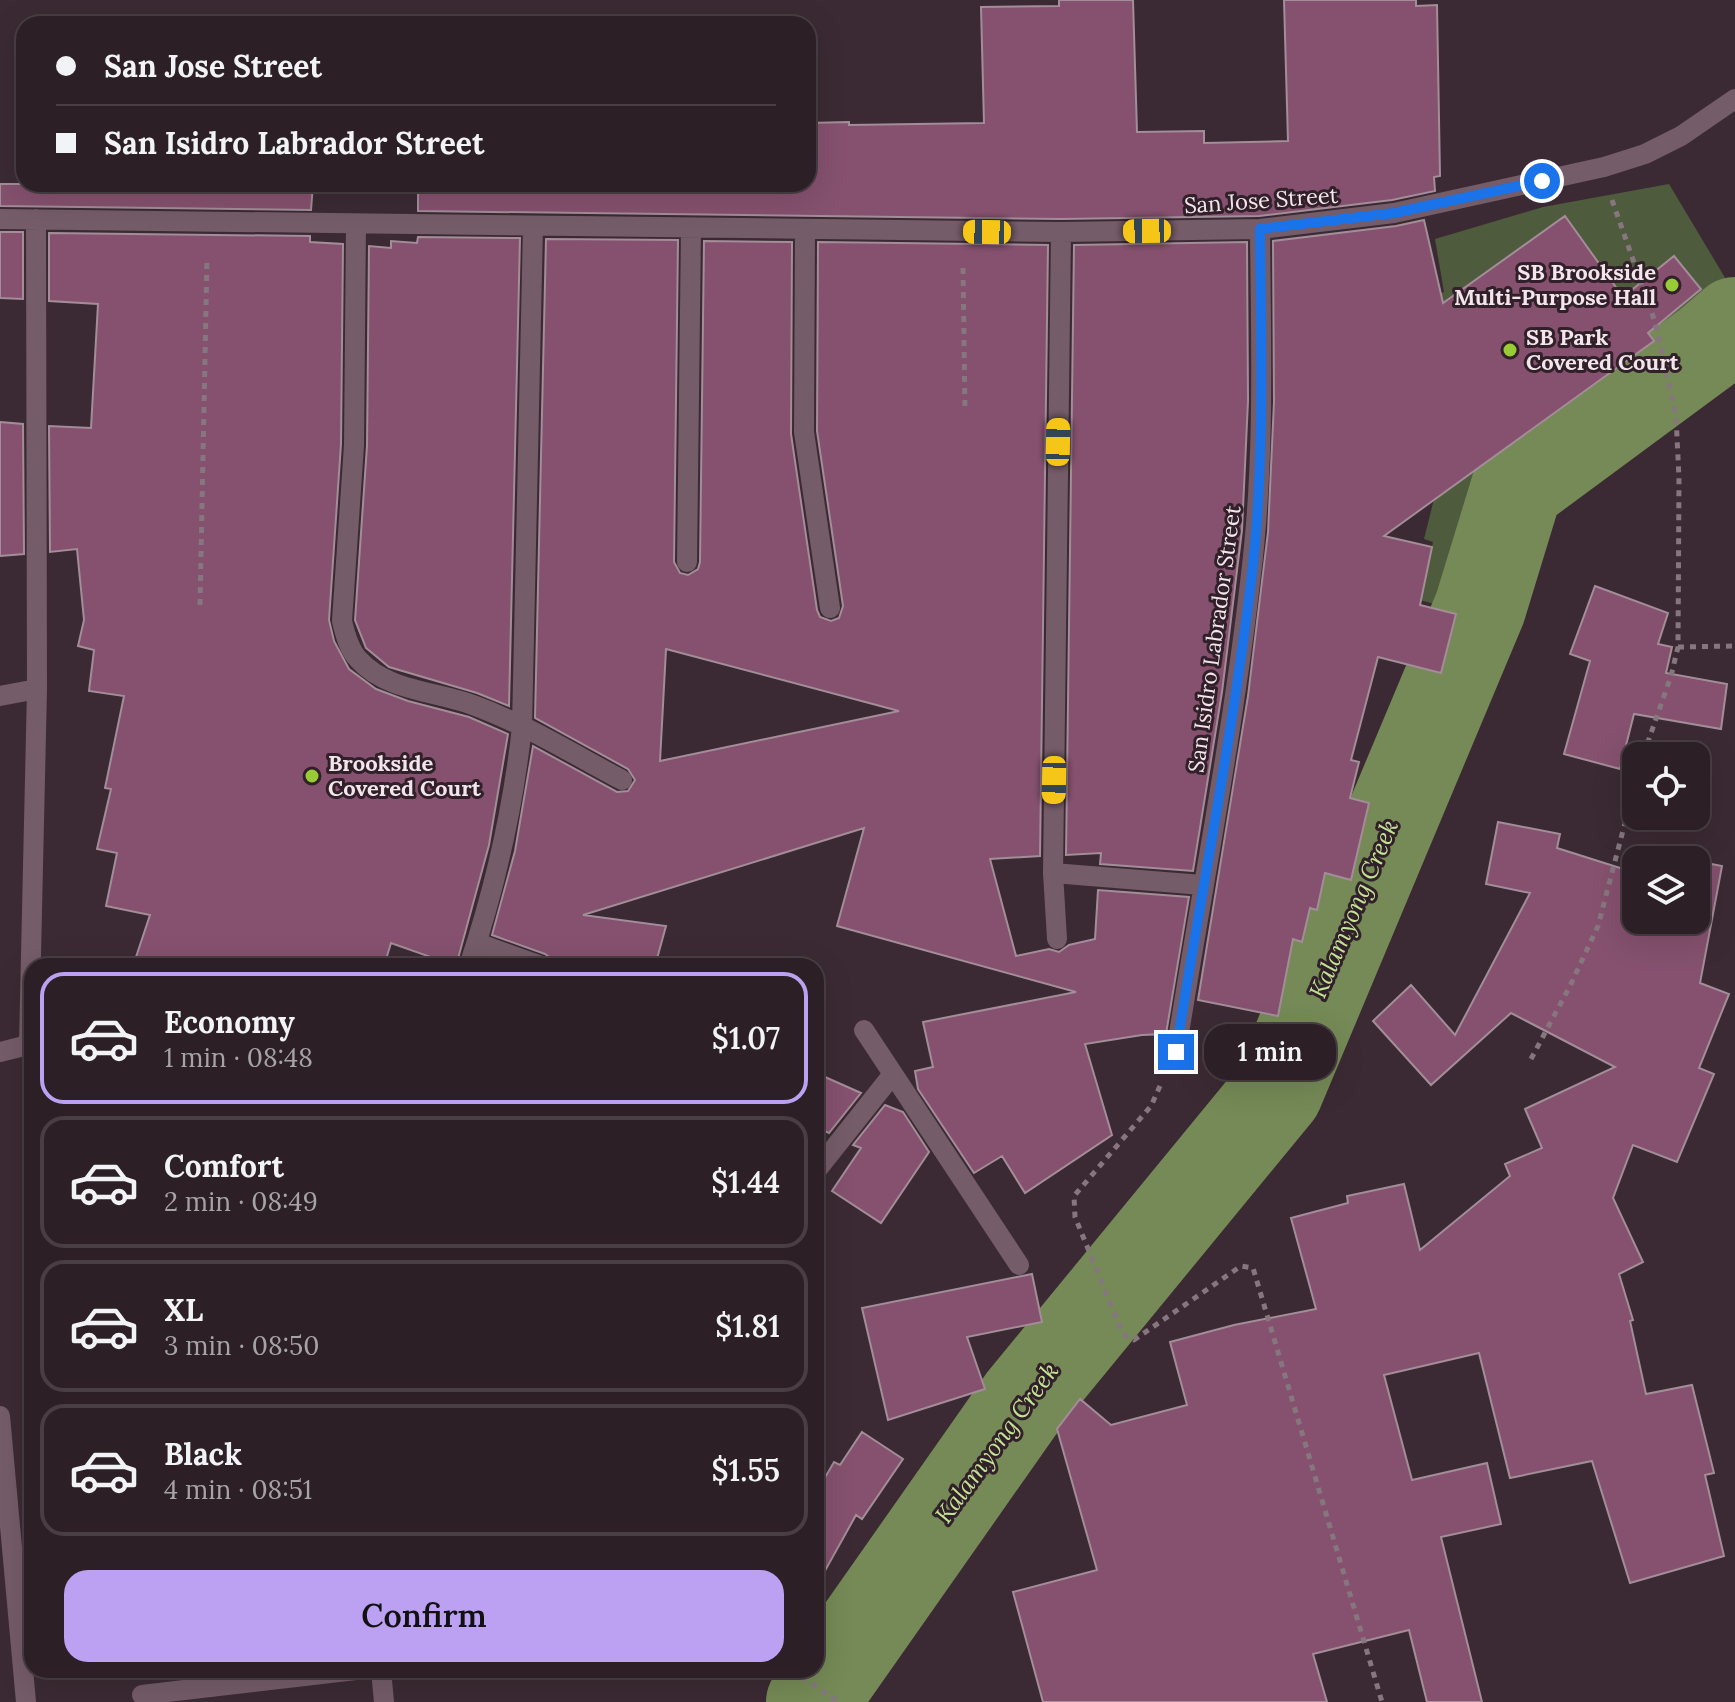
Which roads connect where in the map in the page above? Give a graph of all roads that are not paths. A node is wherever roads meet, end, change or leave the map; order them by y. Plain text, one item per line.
1 (1735, 99) edge
2 (0, 219) edge
3 (36, 219) junction
4 (356, 224) junction
5 (533, 226) junction
6 (691, 228) junction
7 (1260, 229) junction
8 (805, 230) junction
9 (1061, 232) junction
10 (687, 562) dead end
11 (830, 608) dead end
12 (37, 689) junction
13 (0, 696) edge
14 (522, 727) junction
15 (622, 780) dead end
16 (1053, 873) junction
17 (1202, 885) junction
18 (1057, 939) dead end
19 (477, 943) junction
20 (32, 958) edge
21 (472, 958) edge
22 (519, 958) edge
23 (864, 1030) dead end
24 (24, 1046) edge
25 (0, 1052) edge
26 (1176, 1052) road end
27 (893, 1074) junction
28 (824, 1161) edge
29 (1019, 1265) dead end
30 (0, 1416) edge
31 (8, 1568) edge
32 (288, 1678) edge
33 (382, 1678) edge
34 (142, 1695) dead end
35 (26, 1702) edge
36 (384, 1702) edge

1 - 7 street, San Jose Street
2 - 3 street, San Jose Street
3 - 4 street, San Jose Street
3 - 12 street
4 - 5 street, San Jose Street
4 - 14 street
5 - 6 street, San Jose Street
5 - 14 street
6 - 8 street, San Jose Street
6 - 10 street
7 - 9 street, San Jose Street
7 - 17 street, San Isidro Labrador Street
8 - 9 street, San Jose Street
8 - 11 street
9 - 16 street
12 - 13 street
12 - 20 street
14 - 15 street
14 - 19 street
16 - 17 street
16 - 18 street
17 - 26 street, San Isidro Labrador Street
19 - 21 street
19 - 22 street
23 - 27 street
24 - 25 street
27 - 28 street
27 - 29 street
30 - 31 street
31 - 35 street
32 - 34 street
33 - 36 street

